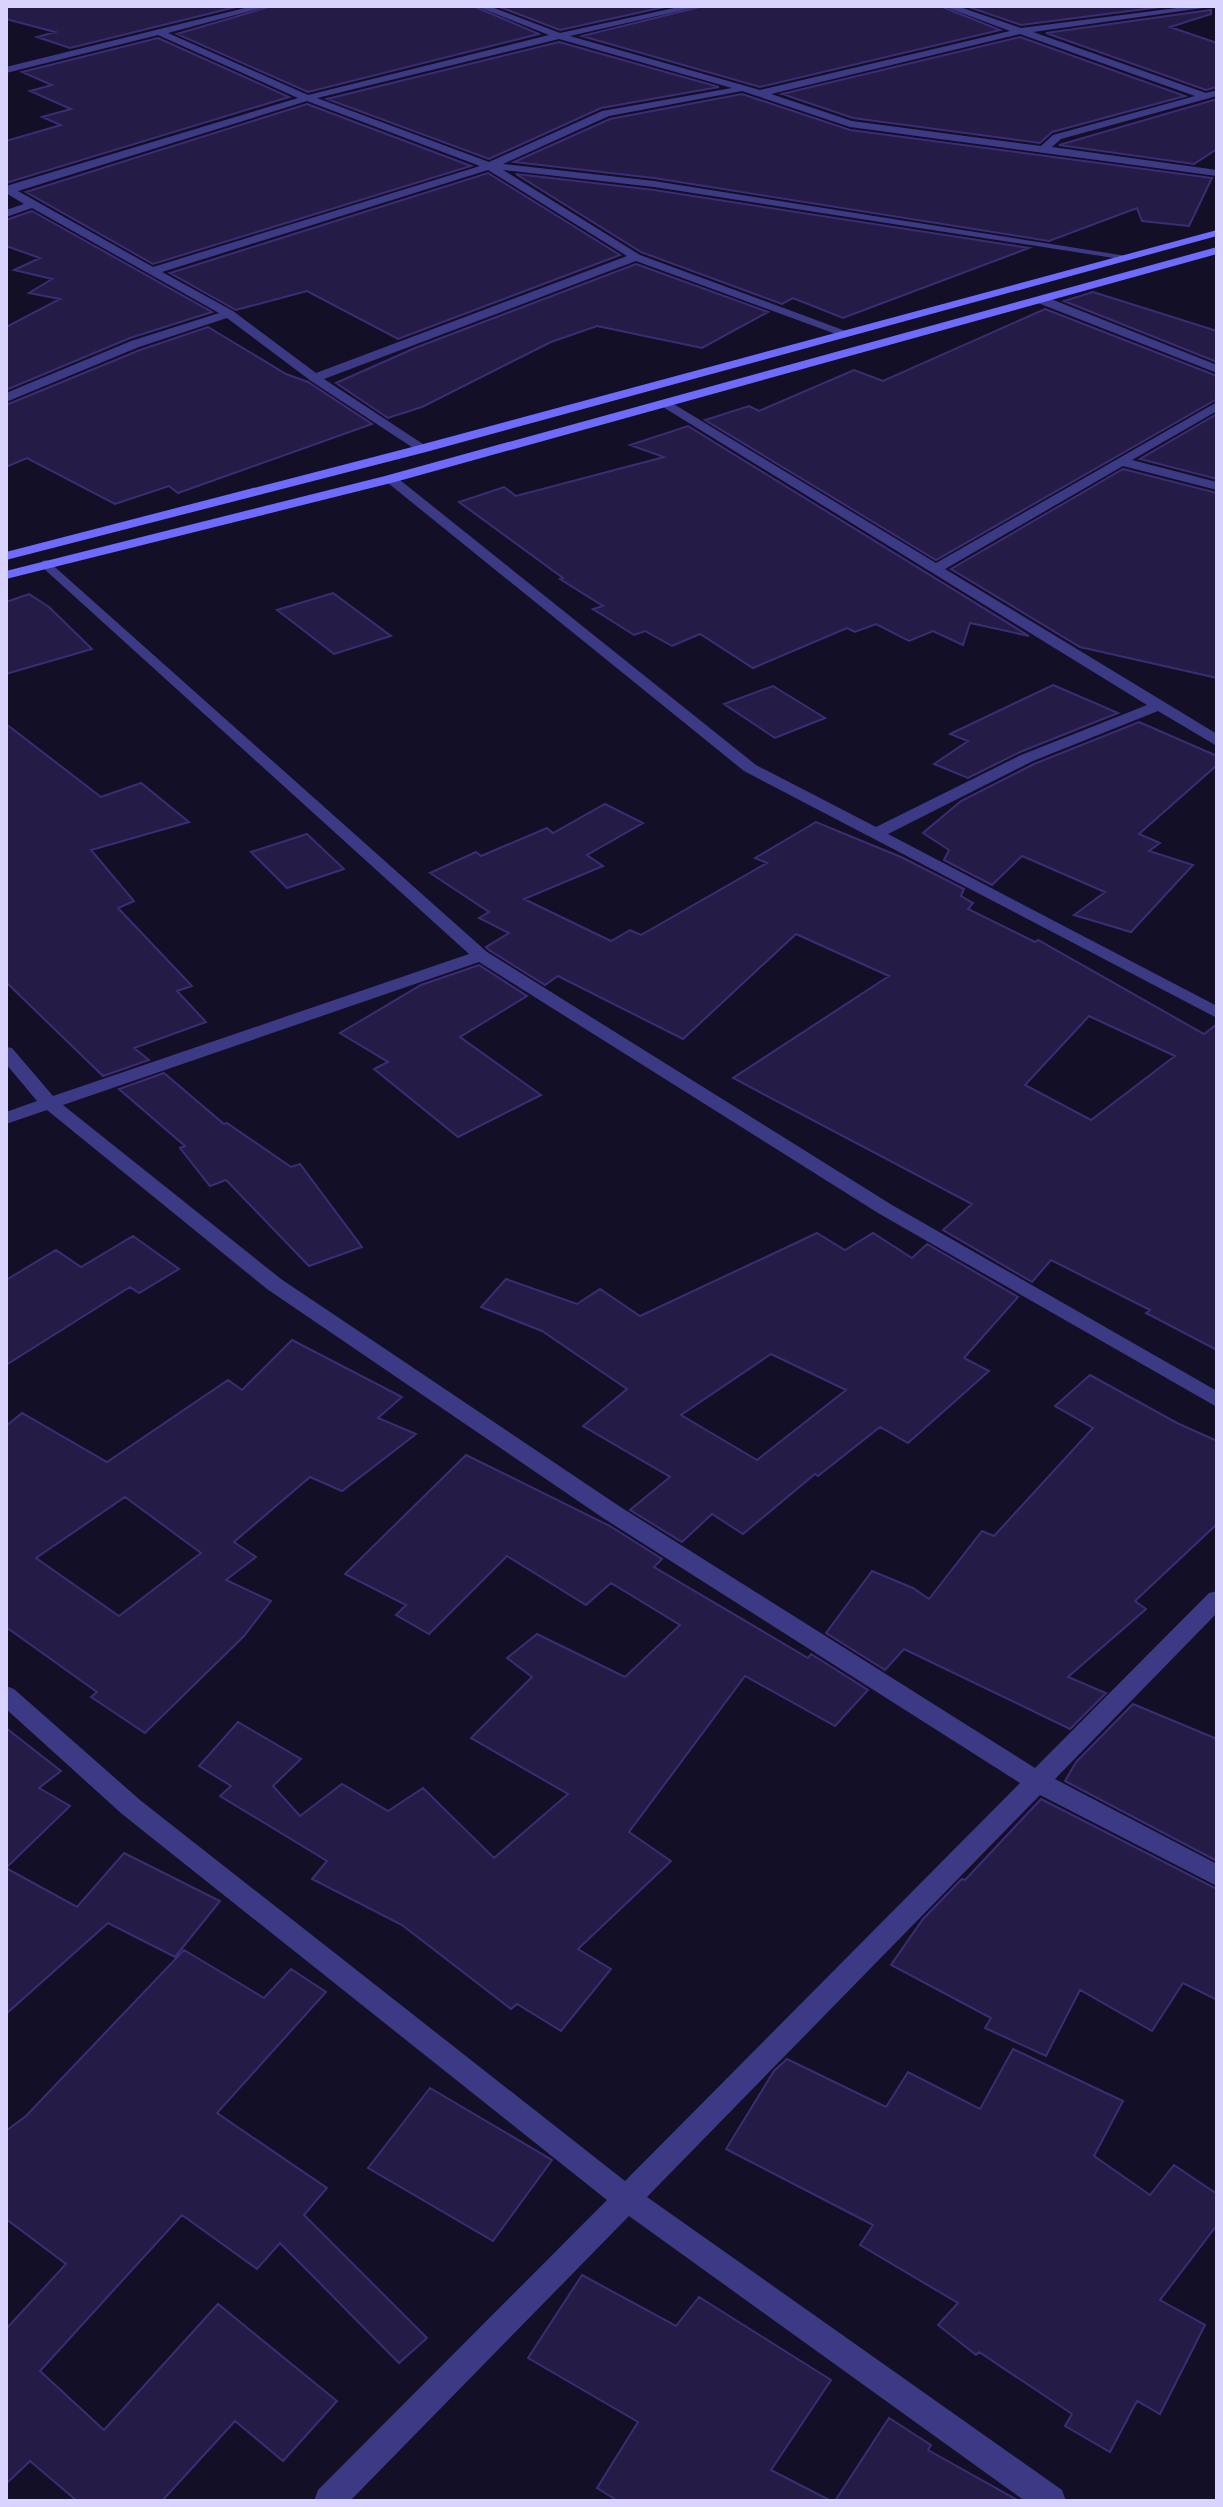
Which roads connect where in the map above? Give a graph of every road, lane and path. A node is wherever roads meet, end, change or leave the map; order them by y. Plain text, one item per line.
1 (264, 6) edge
2 (481, 6) edge
3 (696, 6) edge
4 (948, 6) edge
5 (1213, 6) edge
6 (1022, 31) junction
7 (159, 32) junction
8 (559, 36) junction
9 (6, 70) edge
10 (746, 89) junction
11 (761, 93) junction
12 (1217, 93) edge
13 (1202, 95) junction
14 (307, 98) junction
15 (1217, 100) edge
16 (1043, 149) junction
17 (487, 165) junction
18 (1217, 173) edge
19 (8, 189) edge
20 (34, 204) junction
21 (6, 214) edge
22 (1216, 233) edge
23 (1217, 250) edge
24 (636, 257) junction
25 (1127, 257) junction
26 (152, 271) junction
27 (1042, 300) junction
28 (229, 314) junction
29 (848, 334) junction
30 (1217, 369) edge
31 (315, 378) junction
32 (6, 398) edge
33 (667, 404) junction
34 (1217, 406) edge
35 (421, 449) junction
36 (1119, 461) junction
37 (390, 479) junction
38 (1217, 486) edge
39 (6, 556) edge
40 (47, 564) junction
41 (938, 567) junction
42 (6, 575) edge
43 (1158, 706) junction
44 (1214, 734) edge
45 (877, 833) junction
46 (481, 956) junction
47 (1217, 1013) edge
48 (6, 1052) edge
49 (48, 1102) junction
50 (6, 1118) edge
51 (1217, 1400) edge
52 (1217, 1599) edge
53 (6, 1695) edge
54 (1038, 1782) junction
55 (1217, 1876) edge
56 (626, 2198) junction
57 (329, 2501) edge
58 (1051, 2501) edge

1 - 7 street
2 - 8 street
3 - 8 street
4 - 6 street
5 - 6 street
6 - 11 street
6 - 13 street
7 - 9 street
7 - 14 street
8 - 10 street
8 - 14 street
10 - 11 street
10 - 17 street
11 - 16 street
12 - 13 street
13 - 15 street
13 - 16 street
14 - 17 street
14 - 19 street
16 - 18 street
17 - 24 street
17 - 25 street
17 - 26 street
19 - 20 street
20 - 21 street
20 - 26 street
22 - 25 main road
23 - 27 main road
24 - 29 street
24 - 31 street
25 - 29 main road
26 - 28 street
27 - 30 street
27 - 33 main road
28 - 31 street
28 - 32 street
29 - 35 main road
31 - 35 street
33 - 37 main road
33 - 41 street
34 - 36 street
35 - 39 main road
36 - 38 street
36 - 41 street
37 - 40 main road
37 - 45 street
40 - 42 main road
40 - 46 street
41 - 43 street
43 - 44 street
43 - 45 street
45 - 47 street
46 - 49 street
46 - 51 street
48 - 49 street
49 - 50 street
49 - 54 street
52 - 54 street
53 - 56 street
54 - 55 street
54 - 56 street
56 - 57 street
56 - 58 street

